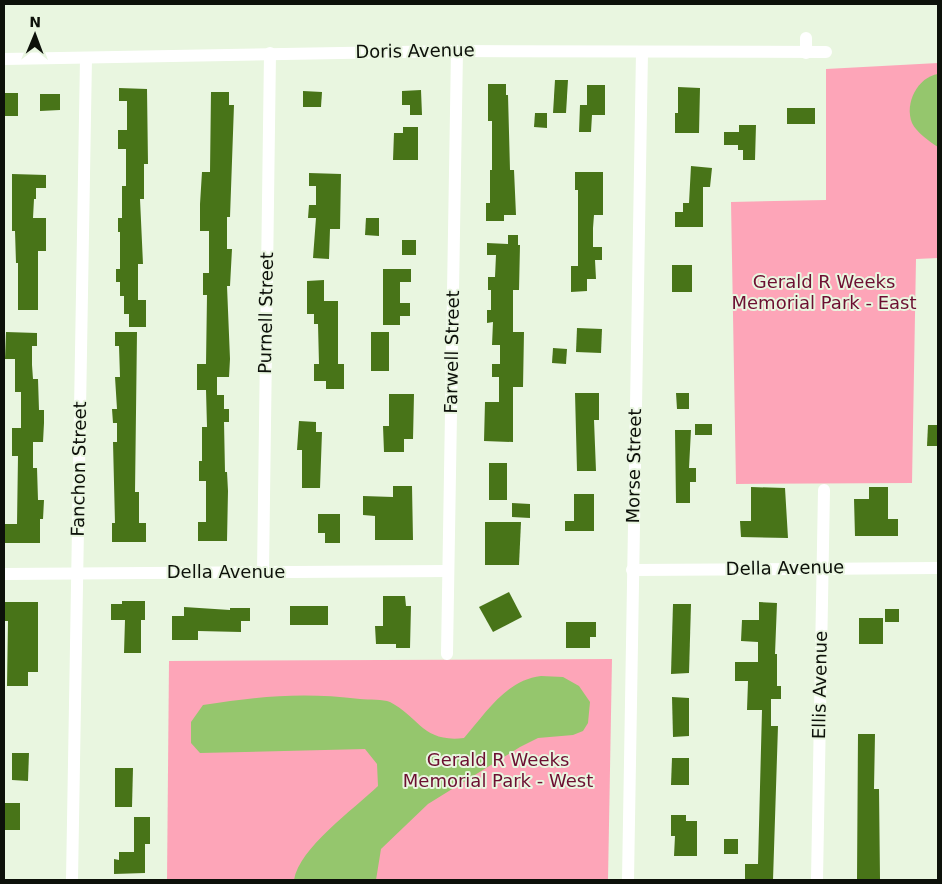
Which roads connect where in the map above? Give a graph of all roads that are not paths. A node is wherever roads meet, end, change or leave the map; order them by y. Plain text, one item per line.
1 (806, 38) dead end
2 (457, 51) junction
3 (642, 52) junction
4 (806, 52) junction
5 (826, 52) dead end
6 (270, 53) junction
7 (86, 58) junction
8 (4, 59) edge
9 (824, 490) dead end
10 (822, 568) junction
11 (938, 568) edge
12 (632, 570) junction
13 (448, 571) junction
14 (263, 572) junction
15 (4, 574) edge
16 (77, 574) junction
17 (447, 654) dead end
18 (72, 880) edge
19 (628, 880) edge
20 (817, 880) edge

1 - 4 street
2 - 3 street, Doris Avenue
2 - 6 street, Doris Avenue
2 - 13 street, Farwell Street
3 - 4 street, Doris Avenue
3 - 12 street, Morse Street
4 - 5 street, Doris Avenue
6 - 7 street, Doris Avenue
6 - 14 street, Purnell Street
7 - 8 street, Doris Avenue
7 - 16 street, Fanchon Street
9 - 10 street, Ellis Avenue
10 - 11 street, Della Avenue
10 - 12 street, Della Avenue
10 - 20 street, Ellis Avenue
12 - 19 street, Morse Street
13 - 14 street, Della Avenue
13 - 17 street, Farwell Street
14 - 16 street, Della Avenue
15 - 16 street, Della Avenue
16 - 18 street, Fanchon Street

